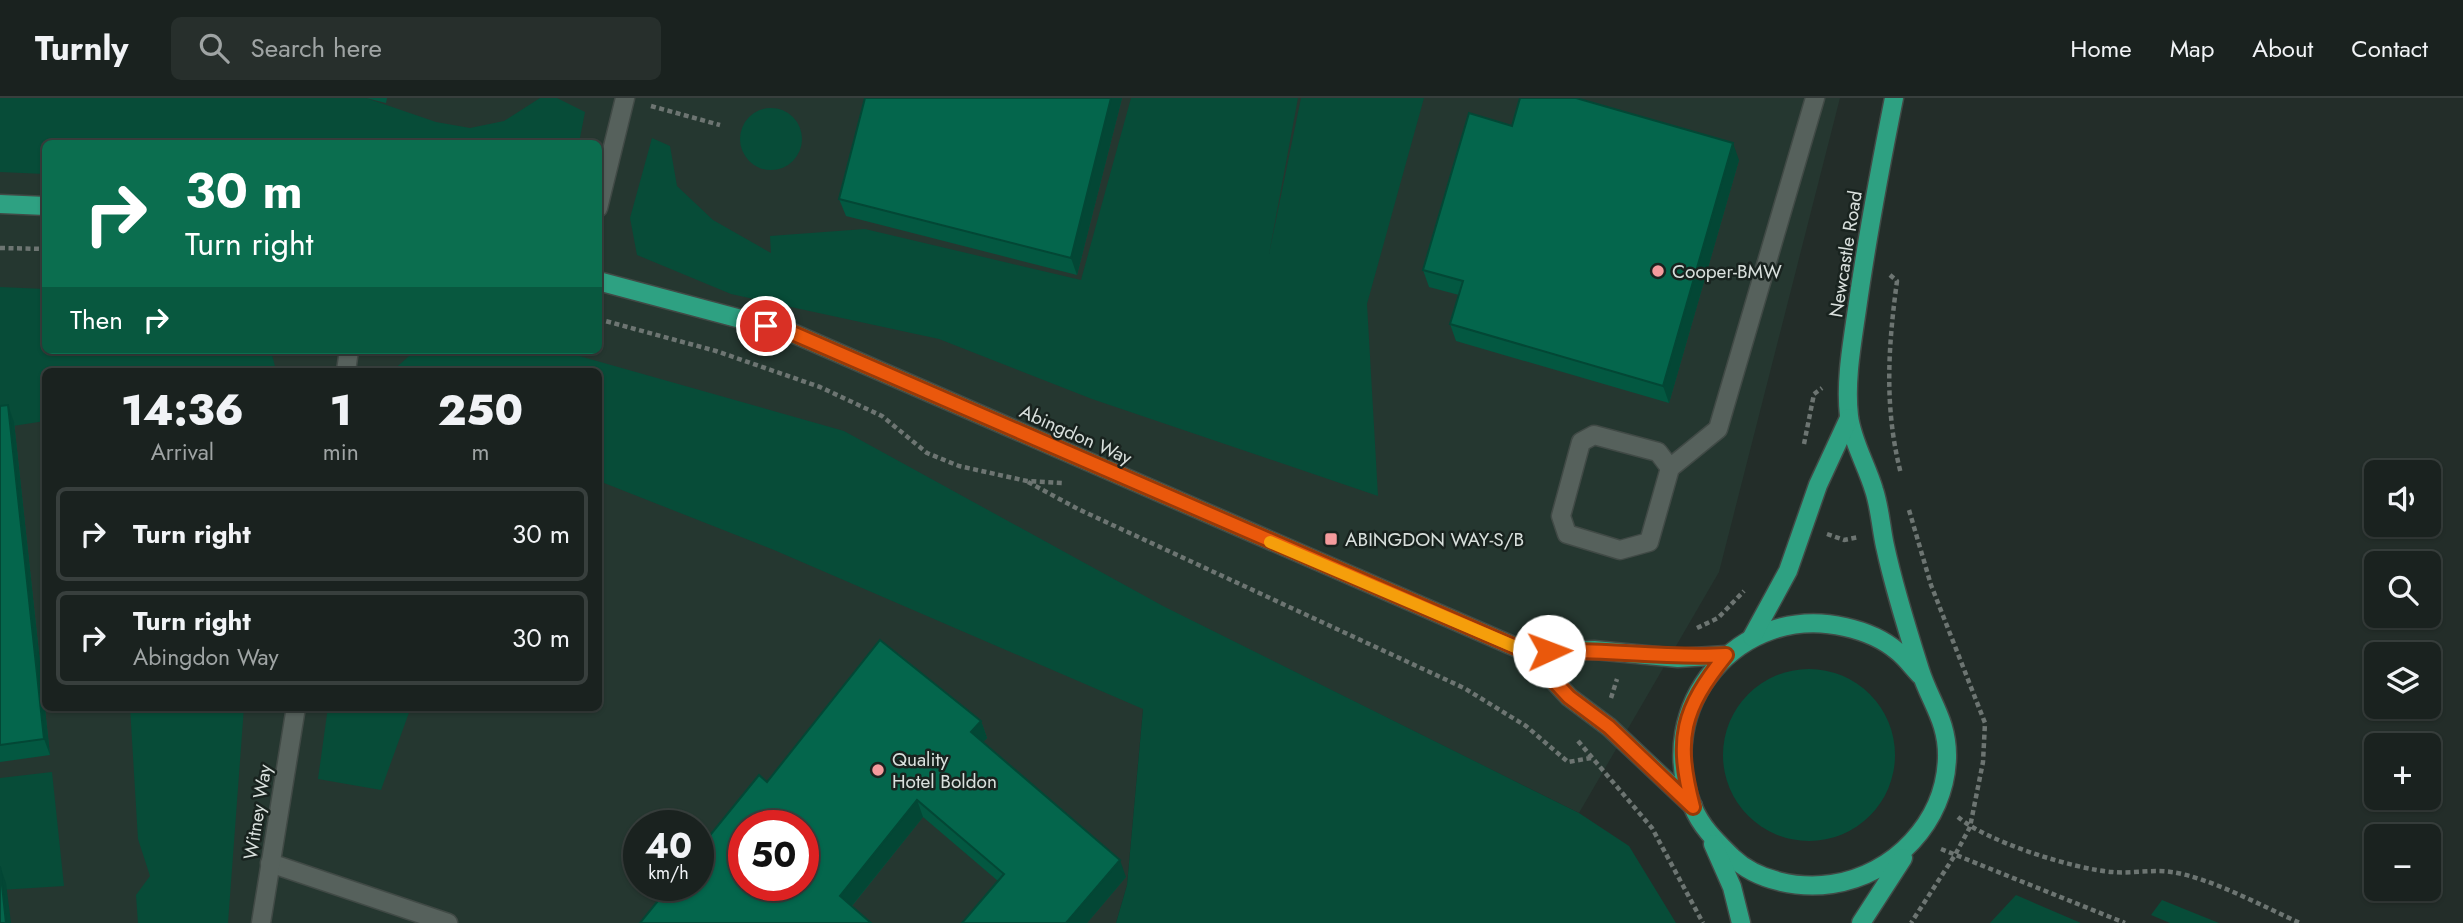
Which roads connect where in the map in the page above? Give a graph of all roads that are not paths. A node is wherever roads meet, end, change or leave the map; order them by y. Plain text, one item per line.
1 (625, 98) edge
2 (1815, 98) edge
3 (1894, 98) edge
4 (602, 192) edge
5 (0, 204) edge
6 (42, 206) edge
7 (602, 282) edge
8 (1849, 418) junction
9 (1670, 468) junction
10 (1752, 637) junction
11 (1527, 652) junction
12 (1726, 655) junction
13 (1922, 676) junction
14 (295, 711) edge
15 (1693, 807) junction
16 (1710, 835) junction
17 (1917, 838) junction
18 (270, 863) junction
19 (261, 923) edge
20 (448, 923) edge
21 (1741, 923) edge
22 (1861, 923) edge

1 - 4 street
2 - 9 street
3 - 8 main road, Newcastle Road
5 - 6 main road
7 - 11 main road, Abingdon Way
8 - 10 main road, Newcastle Road
8 - 13 main road, Newcastle Road
9 - 9 street
10 - 12 main road
10 - 13 main road
11 - 12 main road, Abingdon Way
11 - 15 main road, Abingdon Way
12 - 15 main road
13 - 17 main road
14 - 18 street, Witney Way
15 - 16 main road
16 - 17 main road
16 - 21 main road
17 - 22 main road
18 - 19 street, Witney Way
18 - 20 street

